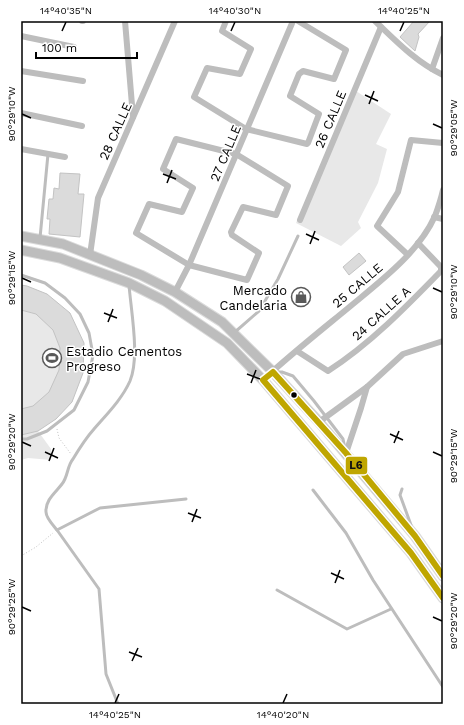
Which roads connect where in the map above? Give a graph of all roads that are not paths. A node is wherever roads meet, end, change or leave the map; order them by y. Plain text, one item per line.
1 (125, 21) edge
2 (175, 21) edge
3 (226, 21) edge
4 (293, 21) edge
5 (298, 21) edge
6 (375, 21) edge
7 (381, 27) junction
8 (21, 36) edge
9 (443, 38) edge
10 (74, 47) dead end
11 (432, 69) junction
12 (21, 71) edge
13 (443, 75) edge
14 (83, 81) dead end
15 (21, 114) edge
16 (133, 118) junction
17 (82, 126) dead end
18 (246, 129) junction
19 (443, 143) edge
20 (21, 149) edge
21 (48, 154) junction
22 (236, 154) junction
23 (65, 157) dead end
24 (443, 190) edge
25 (434, 217) junction
26 (443, 219) edge
27 (300, 220) dead end
28 (21, 236) edge
29 (298, 236) dead end
30 (40, 240) junction
31 (418, 243) junction
32 (21, 250) edge
33 (407, 254) junction
34 (90, 255) junction
35 (189, 265) junction
36 (21, 275) edge
37 (129, 283) junction
38 (175, 292) junction
39 (234, 333) junction
40 (443, 341) edge
41 (296, 351) junction
42 (273, 372) junction
43 (263, 380) junction
44 (367, 387) junction
45 (323, 419) junction
46 (21, 439) edge
47 (346, 453) junction
48 (313, 490) dead end
49 (402, 490) dead end
50 (186, 499) dead end
51 (56, 530) junction
52 (415, 536) junction
53 (443, 576) edge
54 (277, 590) dead end
55 (443, 598) edge
56 (391, 609) junction
57 (443, 687) edge
58 (118, 704) edge

1 - 16 street
2 - 16 street, 28 CALLE
3 - 18 street
4 - 18 street, 27 CALLE
5 - 18 street
6 - 7 street
7 - 11 street
7 - 27 street, 26 CALLE
8 - 10 street
9 - 11 street
11 - 13 street
12 - 14 street
15 - 17 street
16 - 34 street, 28 CALLE
18 - 22 street, 27 CALLE
19 - 33 street
20 - 21 street
21 - 23 street
21 - 30 lane
22 - 35 street, 27 CALLE
22 - 35 street
22 - 35 street
24 - 25 street, 25 CALLE
25 - 26 street
25 - 31 street, 25 CALLE
28 - 30 main road
29 - 39 lane
30 - 34 main road
31 - 33 street, 25 CALLE
31 - 41 street, 24 CALLE A
32 - 37 main road
33 - 41 street, 25 CALLE
34 - 38 main road
35 - 38 street, 27 CALLE
36 - 46 lane
37 - 43 main road
37 - 51 lane
38 - 39 main road
39 - 42 main road
40 - 44 street
41 - 42 street, 25 CALLE
42 - 43 street, 25 CALLE
42 - 45 main road
43 - 55 main road
44 - 45 street
44 - 47 street
45 - 47 main road
47 - 52 main road
48 - 56 lane
49 - 52 lane
50 - 51 lane
51 - 58 lane
52 - 53 main road
54 - 56 lane
56 - 57 lane

